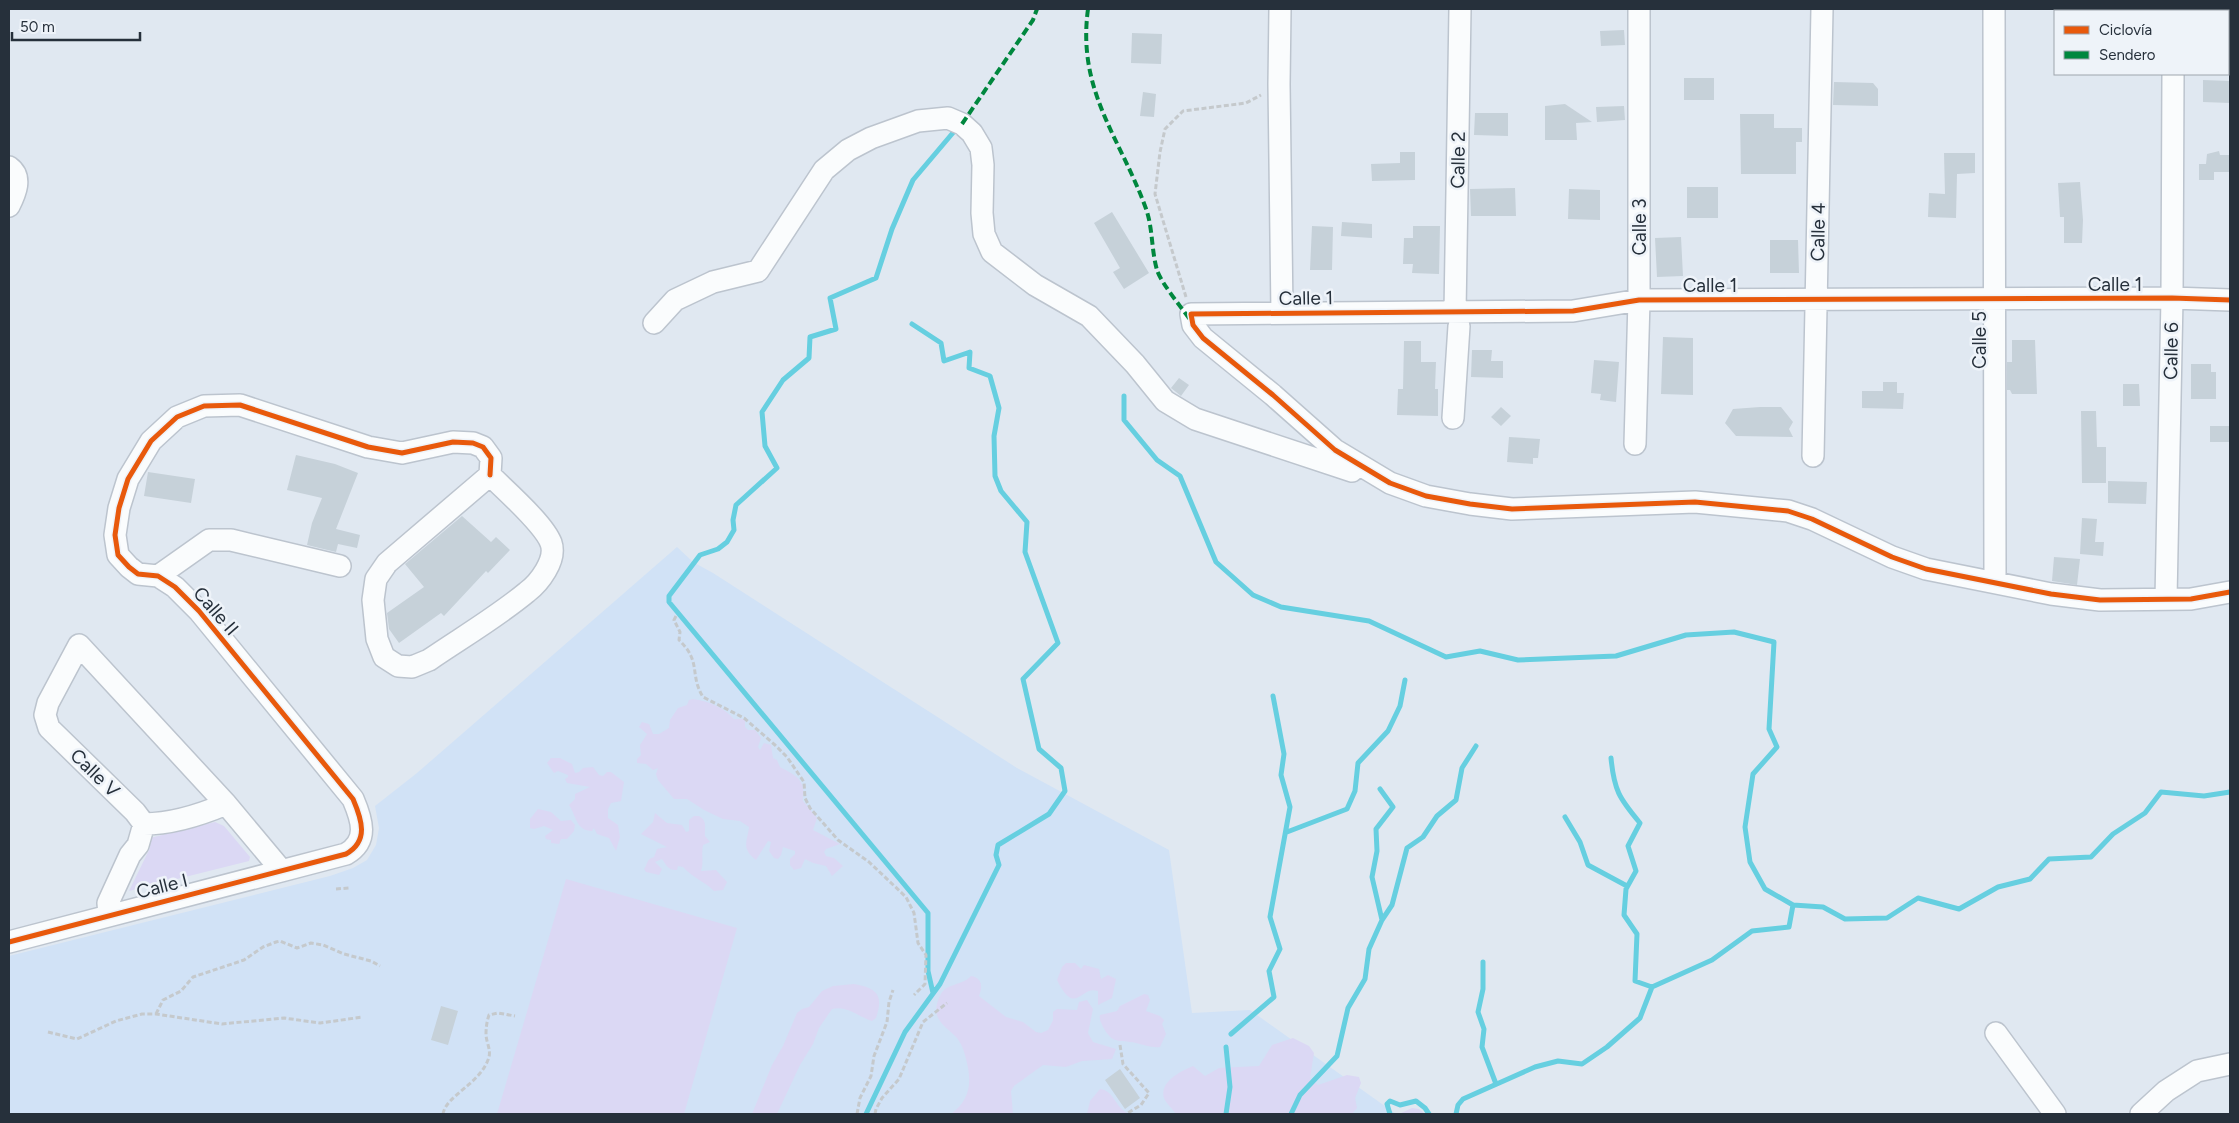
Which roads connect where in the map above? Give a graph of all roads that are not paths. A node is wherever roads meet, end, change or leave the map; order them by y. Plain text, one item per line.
1 (1280, 9) edge
2 (1460, 9) edge
3 (1638, 9) edge
4 (1822, 9) edge
5 (1994, 9) edge
6 (2173, 75) edge
7 (9, 167) edge
8 (9, 206) edge
9 (2172, 298) junction
10 (1639, 300) junction
11 (1817, 300) junction
12 (1993, 300) junction
13 (2230, 300) edge
14 (1282, 313) junction
15 (1457, 319) junction
16 (654, 323) dead end
17 (1453, 418) dead end
18 (1634, 444) dead end
19 (1813, 456) dead end
20 (490, 475) junction
21 (1390, 483) junction
22 (340, 566) dead end
23 (158, 576) junction
24 (1994, 581) junction
25 (2230, 592) edge
26 (2166, 599) junction
27 (226, 804) junction
28 (144, 824) junction
29 (324, 861) joint
30 (282, 871) junction
31 (108, 915) junction
32 (9, 942) edge
33 (1996, 1033) dead end
34 (2230, 1064) edge
35 (2054, 1114) edge
36 (2141, 1114) edge

1 - 14 street
2 - 15 street, Calle 2
3 - 10 street, Calle 3
4 - 11 street, Calle 4
5 - 12 street, Calle 5
6 - 9 street, Calle 6
7 - 8 street
9 - 12 street, Calle 1
9 - 13 street, Calle 1
9 - 26 street, Calle 6
10 - 11 street, Calle 1
10 - 15 street, Calle 1
10 - 18 street, Calle 3
11 - 12 street, Calle 1
11 - 19 street, Calle 4
12 - 24 street, Calle 5
14 - 15 street, Calle 1
14 - 21 street, Calle 1
15 - 17 street, Calle 2
16 - 21 street
20 - 20 street
20 - 23 street, Calle II
21 - 24 street
22 - 23 street
23 - 29 street, Calle II
24 - 26 street
25 - 26 street
27 - 28 street
27 - 28 street, Calle V
27 - 30 street
28 - 31 street
29 - 30 street, Calle I
30 - 31 street, Calle I
31 - 32 street, Calle I
33 - 35 street
34 - 36 street

